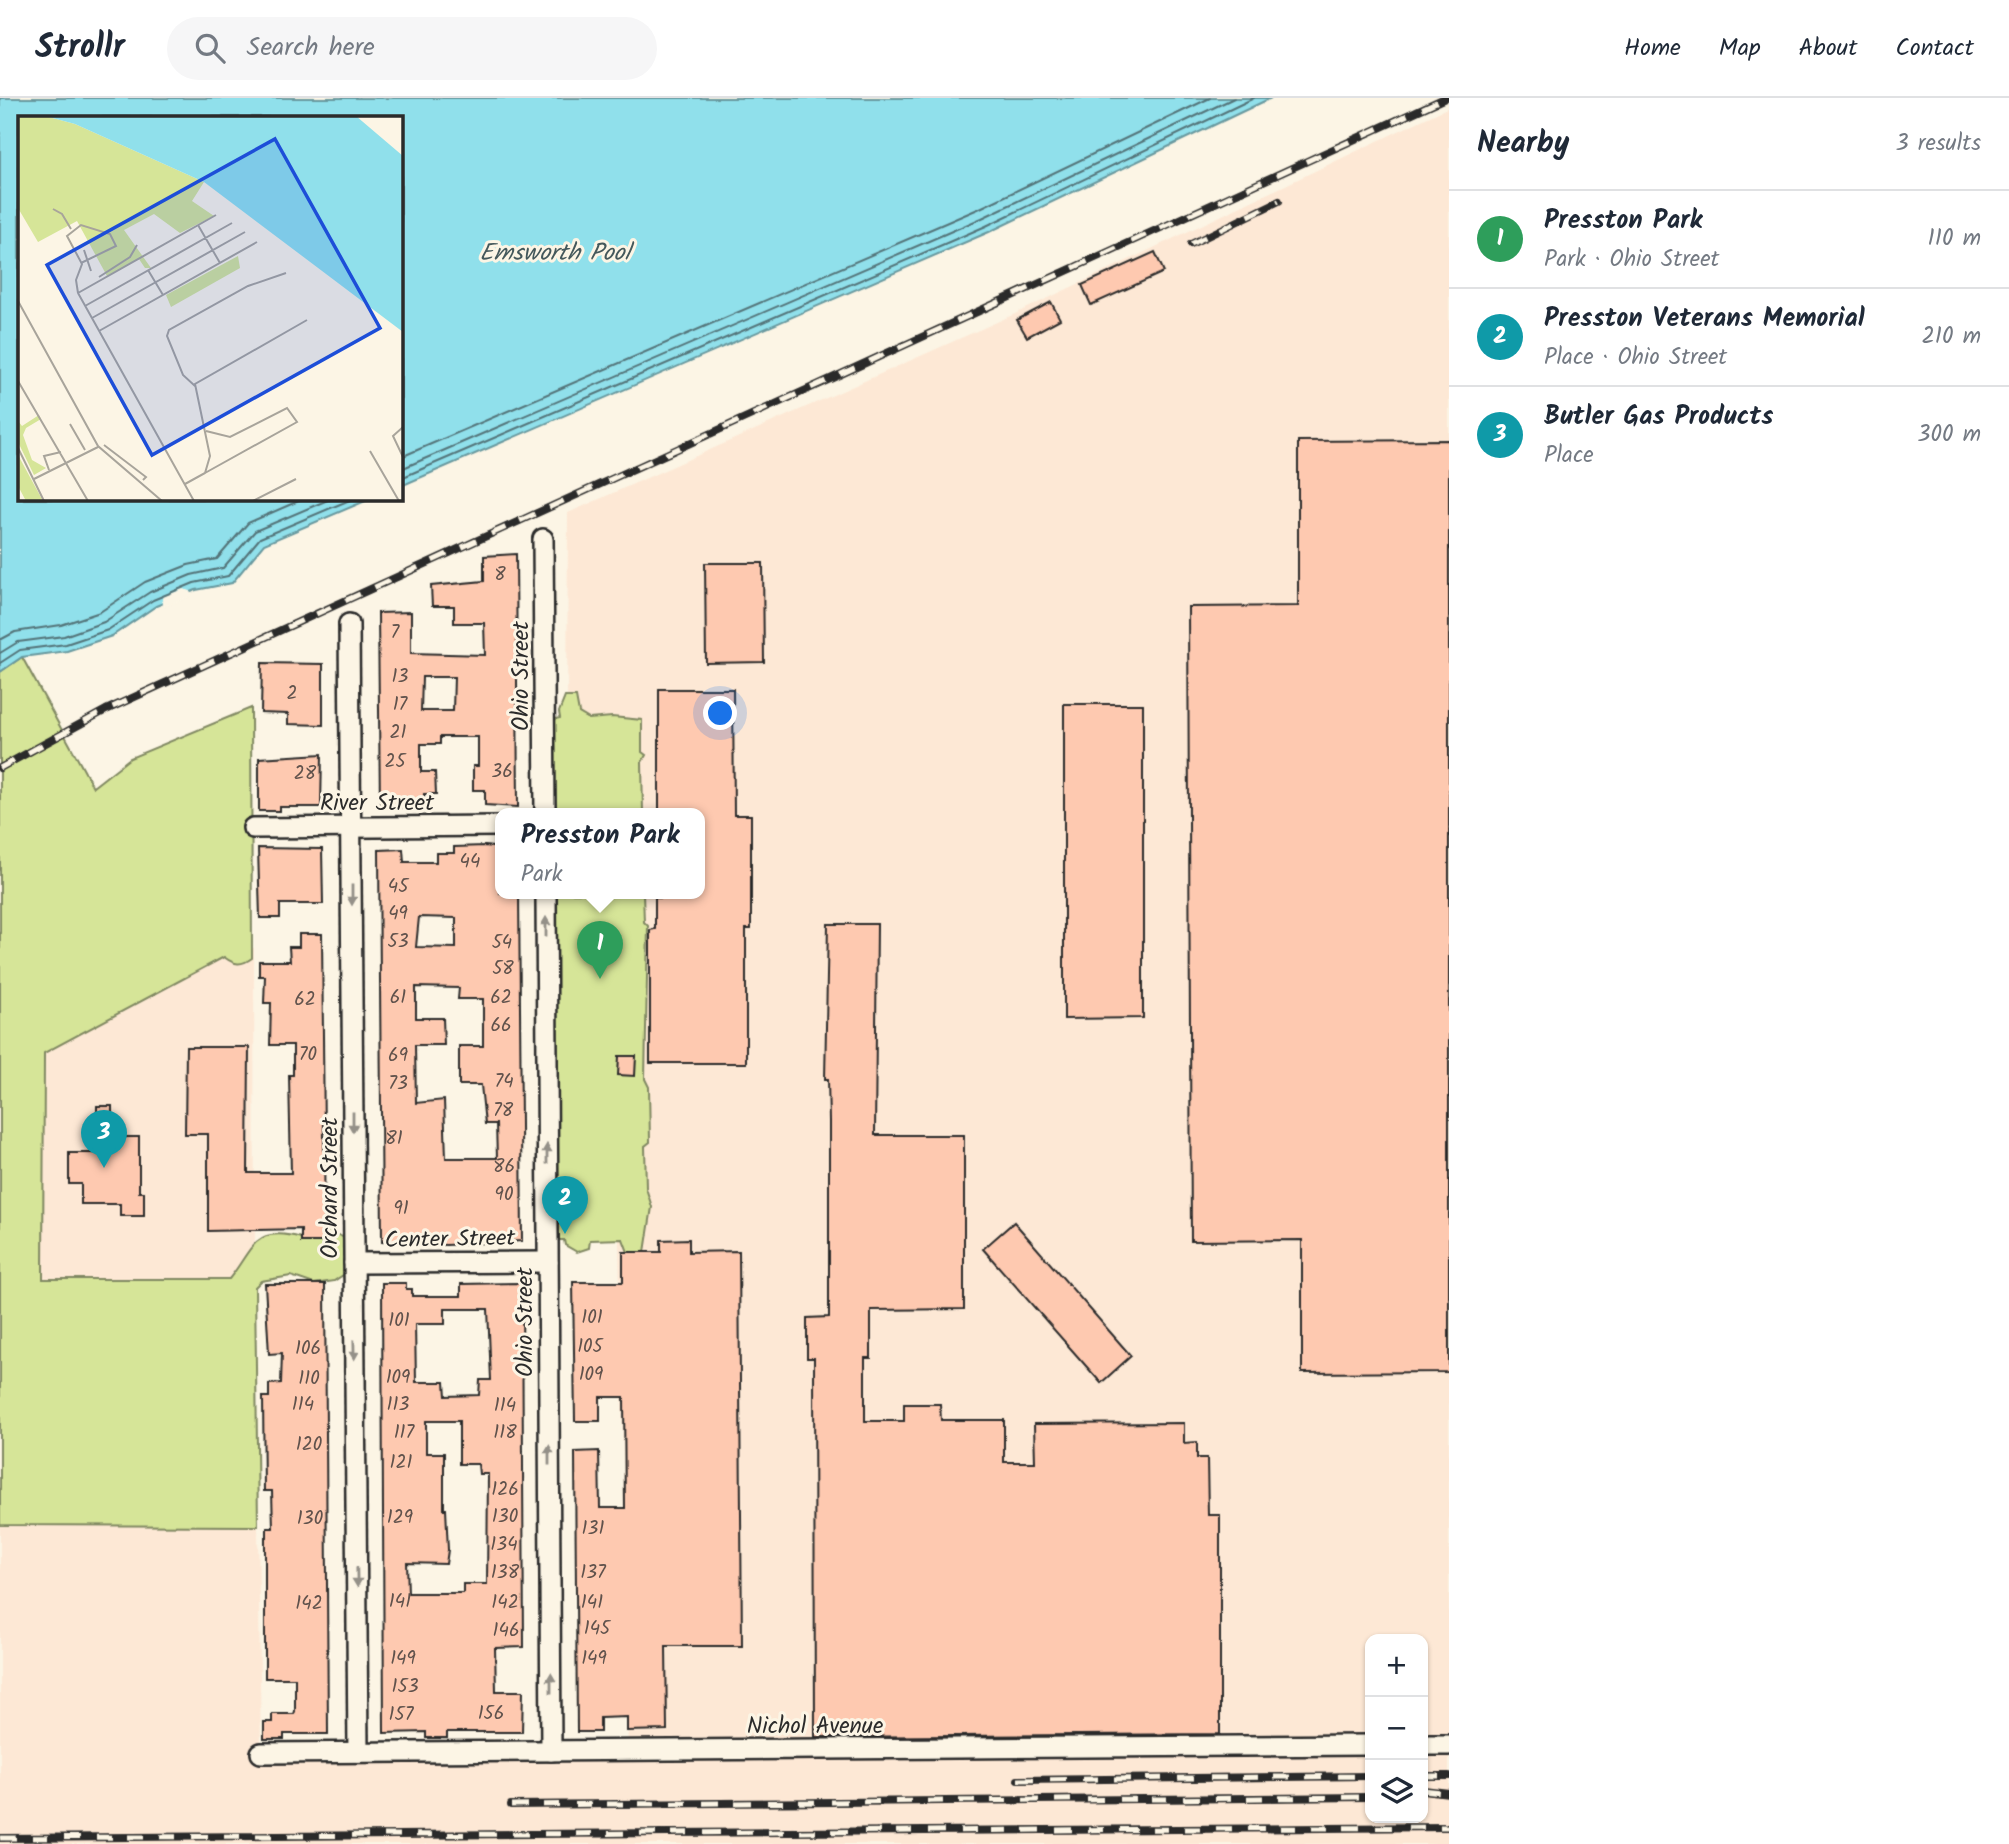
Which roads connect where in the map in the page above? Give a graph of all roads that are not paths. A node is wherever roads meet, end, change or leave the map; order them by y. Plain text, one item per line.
1 (543, 539) dead end
2 (349, 624) dead end
3 (545, 808) edge
4 (495, 826) edge
5 (351, 827) junction
6 (253, 828) dead end
7 (546, 899) edge
8 (548, 1262) junction
9 (354, 1263) junction
10 (1365, 1745) edge
11 (1428, 1745) edge
12 (1449, 1745) edge
13 (551, 1751) junction
14 (358, 1752) junction
15 (261, 1753) dead end

1 - 3 street, Ohio Street
2 - 5 street, Orchard Street
4 - 5 street, River Street
5 - 6 street, River Street
5 -> 9 street, Orchard Street
8 -> 7 street, Ohio Street
8 - 9 street, Center Street
13 -> 8 street, Ohio Street
9 -> 14 street, Orchard Street
10 - 13 street, Nichol Avenue
11 - 12 street
13 - 14 street, Nichol Avenue
14 - 15 street, Nichol Avenue

